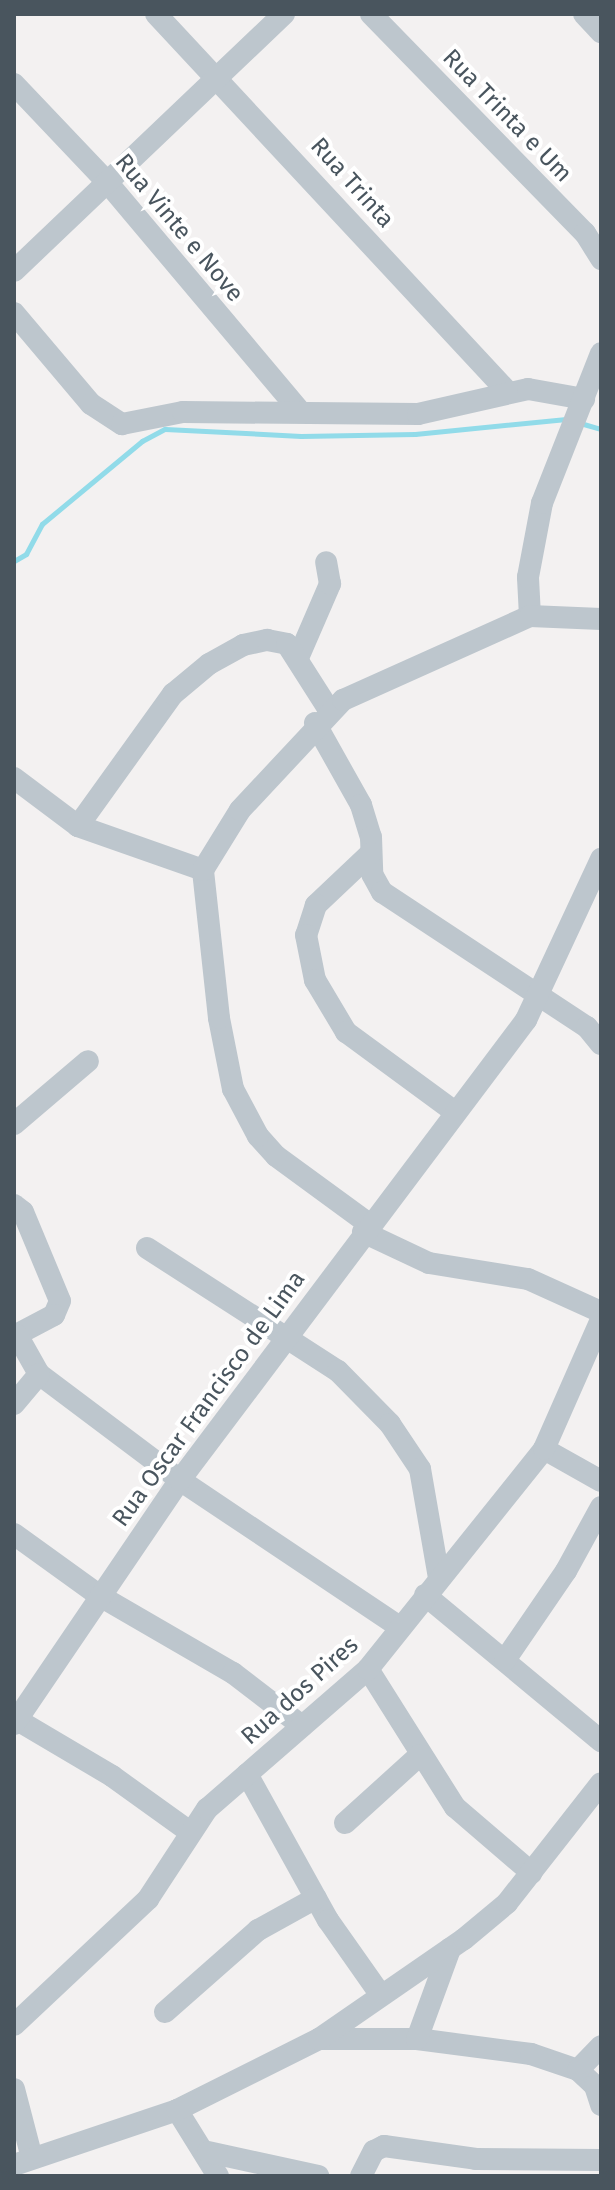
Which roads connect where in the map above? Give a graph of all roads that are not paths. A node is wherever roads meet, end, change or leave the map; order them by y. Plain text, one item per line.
1 (156, 14) edge
2 (284, 14) edge
3 (371, 14) edge
4 (584, 14) edge
5 (601, 32) edge
6 (219, 76) junction
7 (14, 84) edge
8 (107, 182) junction
9 (601, 259) edge
10 (14, 271) edge
11 (14, 313) edge
12 (601, 353) edge
13 (507, 391) junction
14 (581, 405) junction
15 (300, 411) junction
16 (326, 562) dead end
17 (530, 616) junction
18 (601, 619) edge
19 (298, 658) junction
20 (322, 717) junction
21 (14, 778) edge
22 (78, 826) junction
23 (371, 853) junction
24 (601, 859) edge
25 (203, 870) junction
26 (540, 999) junction
27 (598, 1032) edge
28 (88, 1061) dead end
29 (455, 1112) junction
30 (14, 1124) edge
31 (14, 1205) edge
32 (366, 1228) junction
33 (147, 1248) dead end
34 (601, 1312) edge
35 (601, 1320) edge
36 (16, 1335) edge
37 (288, 1336) junction
38 (39, 1374) junction
39 (14, 1404) edge
40 (544, 1449) junction
41 (180, 1480) junction
42 (601, 1481) edge
43 (601, 1507) edge
44 (14, 1534) edge
45 (432, 1586) junction
46 (100, 1596) junction
47 (400, 1627) junction
48 (505, 1660) junction
49 (368, 1669) junction
50 (15, 1720) edge
51 (302, 1726) junction
52 (601, 1741) edge
53 (420, 1755) junction
54 (247, 1774) junction
55 (601, 1783) edge
56 (345, 1823) dead end
57 (190, 1832) junction
58 (532, 1873) junction
59 (316, 1898) junction
60 (450, 1949) junction
61 (380, 1994) junction
62 (165, 2012) dead end
63 (14, 2025) edge
64 (319, 2039) junction
65 (417, 2039) junction
66 (601, 2046) edge
67 (578, 2070) junction
68 (14, 2089) edge
69 (601, 2105) edge
70 (177, 2110) junction
71 (208, 2152) junction
72 (601, 2160) edge
73 (23, 2162) edge
74 (475, 2167) edge
75 (218, 2176) edge
76 (318, 2176) edge
77 (361, 2176) edge

1 - 6 street, Rua Trinta
2 - 6 street
3 - 9 street, Rua Trinta e Um
4 - 5 street
6 - 8 street
6 - 13 street, Rua Trinta
7 - 8 street, Rua Vinte e Nove
8 - 10 street
8 - 15 street, Rua Vinte e Nove
11 - 15 street
12 - 14 street
13 - 14 street
13 - 15 street
14 - 17 street
16 - 19 street
17 - 18 street
17 - 20 street
19 - 20 street
19 - 22 street
20 - 23 street
20 - 25 street
21 - 22 street
22 - 25 street
23 - 26 street
23 - 29 street
24 - 26 street, Rua Oscar Francisco de Lima
25 - 32 street
26 - 27 street
26 - 29 street, Rua Oscar Francisco de Lima
28 - 30 street
29 - 32 street, Rua Oscar Francisco de Lima
31 - 36 street
32 - 34 street
32 - 37 street, Rua Oscar Francisco de Lima
33 - 37 street
35 - 40 street, Rua dos Pires
36 - 38 street
37 - 41 street, Rua Oscar Francisco de Lima
37 - 45 street
38 - 39 street
38 - 41 street
40 - 42 street
40 - 45 street, Rua dos Pires
41 - 46 street, Rua Oscar Francisco de Lima
41 - 47 street
43 - 48 street
44 - 46 street
45 - 47 street, Rua dos Pires
45 - 48 street
46 - 50 street, Rua Oscar Francisco de Lima
46 - 51 street
47 - 49 street, Rua dos Pires
48 - 52 street
49 - 51 street, Rua dos Pires
49 - 53 street
50 - 57 street
51 - 54 street, Rua dos Pires
53 - 56 street
53 - 58 street
54 - 57 street, Rua dos Pires
54 - 59 street
55 - 58 street
57 - 63 street, Rua dos Pires
58 - 60 street
59 - 61 street
59 - 62 street
60 - 61 street
60 - 65 street
61 - 64 street
64 - 65 street
64 - 70 street
65 - 67 street
66 - 67 street
67 - 69 street
68 - 73 street
70 - 71 street
70 - 73 street
71 - 75 street
71 - 76 street
72 - 74 street
74 - 77 street

